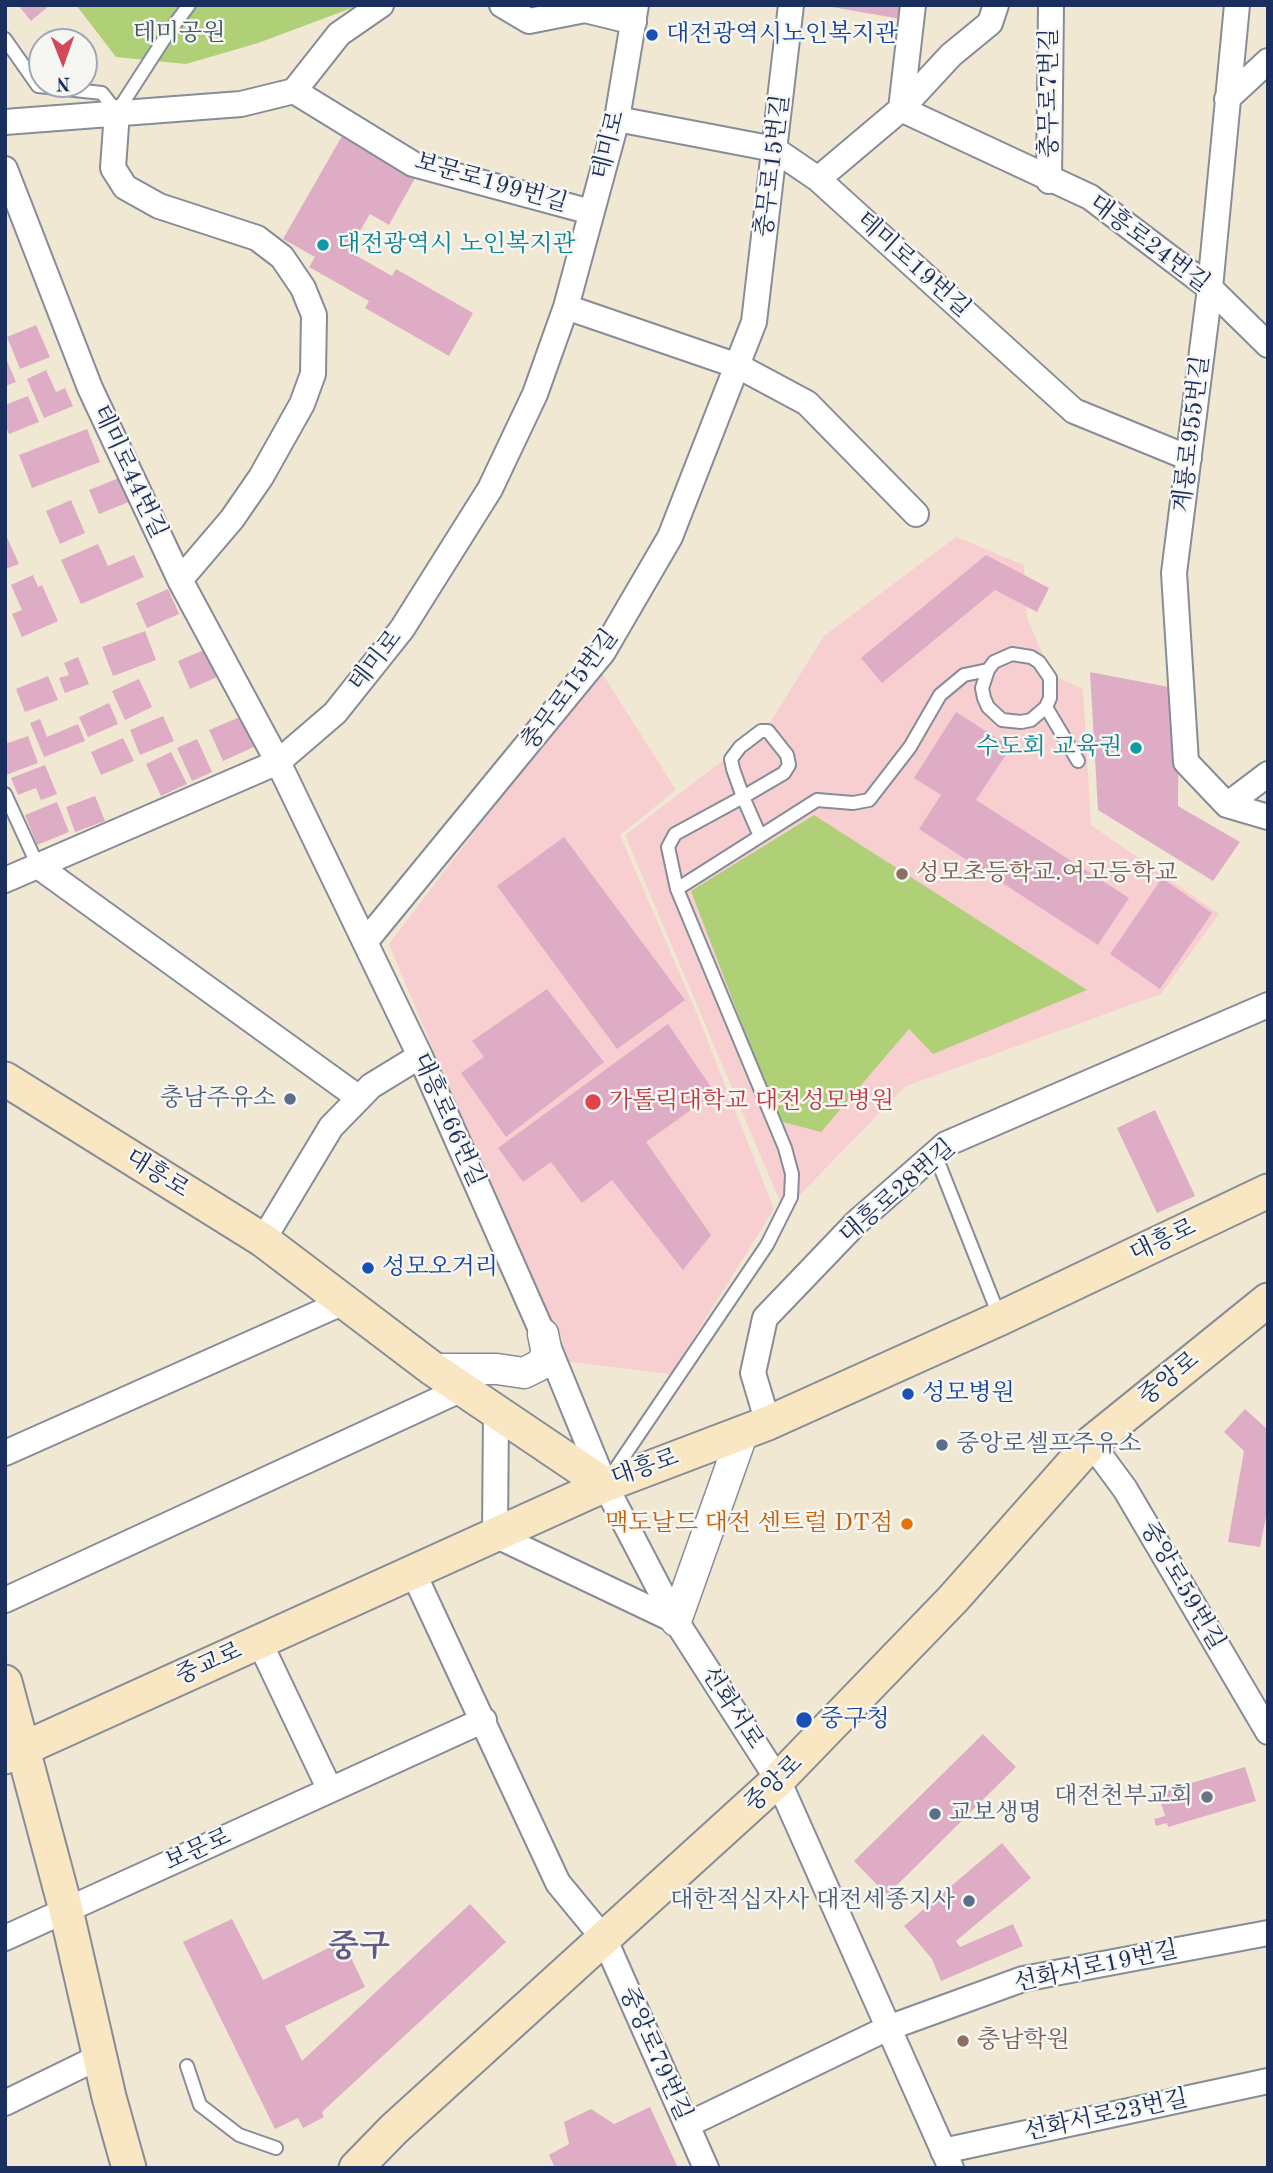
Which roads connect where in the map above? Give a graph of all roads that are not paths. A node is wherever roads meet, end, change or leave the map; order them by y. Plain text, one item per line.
1 (190, 5) edge
2 (381, 5) edge
3 (502, 5) edge
4 (791, 5) edge
5 (913, 5) edge
6 (996, 5) edge
7 (1051, 5) edge
8 (1237, 5) edge
9 (635, 13) edge
10 (5, 39) edge
11 (1268, 61) edge
12 (295, 91) junction
13 (1227, 99) junction
14 (901, 109) junction
15 (117, 112) junction
16 (617, 119) junction
17 (5, 122) edge
18 (774, 149) junction
19 (5, 169) edge
20 (818, 178) junction
21 (1049, 181) junction
22 (592, 212) junction
23 (1210, 288) junction
24 (566, 307) junction
25 (1268, 345) edge
26 (737, 366) junction
27 (1189, 458) junction
28 (916, 514) dead end
29 (180, 580) junction
30 (988, 670) junction
31 (1046, 707) junction
32 (1078, 761) dead end
33 (278, 762) junction
34 (1268, 774) edge
35 (5, 794) edge
36 (743, 797) junction
37 (1227, 805) junction
38 (1268, 817) edge
39 (760, 836) junction
40 (38, 866) junction
41 (5, 880) edge
42 (677, 889) junction
43 (365, 942) junction
44 (1268, 1005) edge
45 (420, 1056) junction
46 (5, 1079) edge
47 (359, 1098) junction
48 (935, 1154) junction
49 (1268, 1191) edge
50 (263, 1240) junction
51 (1268, 1300) edge
52 (344, 1302) junction
53 (1001, 1318) junction
54 (543, 1334) junction
55 (433, 1369) junction
56 (462, 1389) junction
57 (496, 1411) junction
58 (756, 1427) junction
59 (1091, 1443) junction
60 (5, 1453) edge
61 (605, 1485) junction
62 (495, 1535) junction
63 (413, 1572) junction
64 (5, 1600) edge
65 (676, 1620) junction
66 (259, 1641) junction
67 (5, 1682) edge
68 (484, 1720) junction
69 (1268, 1732) edge
70 (14, 1753) edge
71 (778, 1780) junction
72 (330, 1790) junction
73 (66, 1910) junction
74 (1268, 1933) edge
75 (5, 1938) edge
76 (605, 1940) junction
77 (888, 2028) junction
78 (101, 2056) junction
79 (187, 2066) dead end
80 (1268, 2081) edge
81 (5, 2103) edge
82 (687, 2125) junction
83 (276, 2148) dead end
84 (947, 2160) edge
85 (125, 2166) edge
86 (356, 2168) edge
87 (706, 2168) edge

1 - 15 lane
2 - 12 street
3 - 9 street, 테미로
4 - 18 street, 충무로15번길
5 - 14 street
6 - 14 street
7 - 21 street, 충무로7번길
8 - 13 street, 계룡로955번길
9 - 16 street, 테미로
10 - 15 lane
11 - 13 street
12 - 15 street
12 - 22 street, 보문로199번길
13 - 23 street, 계룡로955번길
14 - 20 street
14 - 21 street, 대흥로24번길
15 - 17 street
15 - 29 street
16 - 18 street, 테미로19번길
16 - 22 street, 테미로
18 - 20 street, 테미로19번길
18 - 26 street, 충무로15번길
19 - 29 street, 테미로44번길
20 - 27 street, 테미로19번길
21 - 23 street, 대흥로24번길
22 - 24 street, 테미로
23 - 25 street, 대흥로24번길
23 - 27 street, 계룡로955번길
24 - 26 street
24 - 33 street, 테미로
26 - 28 street
26 - 43 street, 충무로15번길
27 - 37 street, 계룡로955번길
29 - 33 street, 테미로44번길
30 - 31 lane
30 - 31 lane
30 - 39 lane
31 - 32 lane
33 - 40 street, 테미로
33 - 43 street, 대흥로66번길
34 - 37 street
35 - 40 lane
36 - 36 lane
36 - 39 lane
36 - 42 lane
37 - 38 street
39 - 42 lane
40 - 41 street, 테미로
40 - 47 street
42 - 61 lane
43 - 45 street, 대흥로66번길
44 - 48 street, 대흥로28번길
45 - 47 street
45 - 54 street, 대흥로66번길
46 - 50 main road, 대흥로
47 - 50 street
48 - 53 lane
48 - 58 street, 대흥로28번길
49 - 53 main road, 대흥로
50 - 52 main road, 대흥로
51 - 59 main road, 중앙로
52 - 55 main road, 대흥로
52 - 60 street
53 - 58 main road, 대흥로
54 - 55 street
54 - 61 street, 대흥로66번길
55 - 56 main road, 대흥로
56 - 57 main road, 대흥로
56 - 64 street
57 - 61 main road, 대흥로
57 - 62 street
58 - 61 main road, 대흥로
58 - 65 street
59 - 69 street, 중앙로59번길
59 - 71 main road, 중앙로
61 - 62 main road, 중교로
61 - 65 street, 선화서로
62 - 63 main road, 중교로
62 - 65 street
63 - 66 main road, 중교로
63 - 68 street
65 - 71 street, 선화서로
66 - 70 main road, 중교로
66 - 72 street
67 - 70 main road
68 - 72 street, 보문로
68 - 76 street
70 - 73 main road
71 - 76 main road, 중앙로
71 - 77 street, 선화서로
72 - 73 street, 보문로
73 - 75 street, 보문로
73 - 78 main road
74 - 77 street, 선화서로19번길
76 - 82 street, 중앙로79번길
76 - 86 main road, 중앙로
77 - 82 street, 선화서로19번길
77 - 84 street, 선화서로
78 - 81 street
78 - 85 main road
79 - 83 lane
80 - 84 street, 선화서로23번길
82 - 87 street, 중앙로79번길

